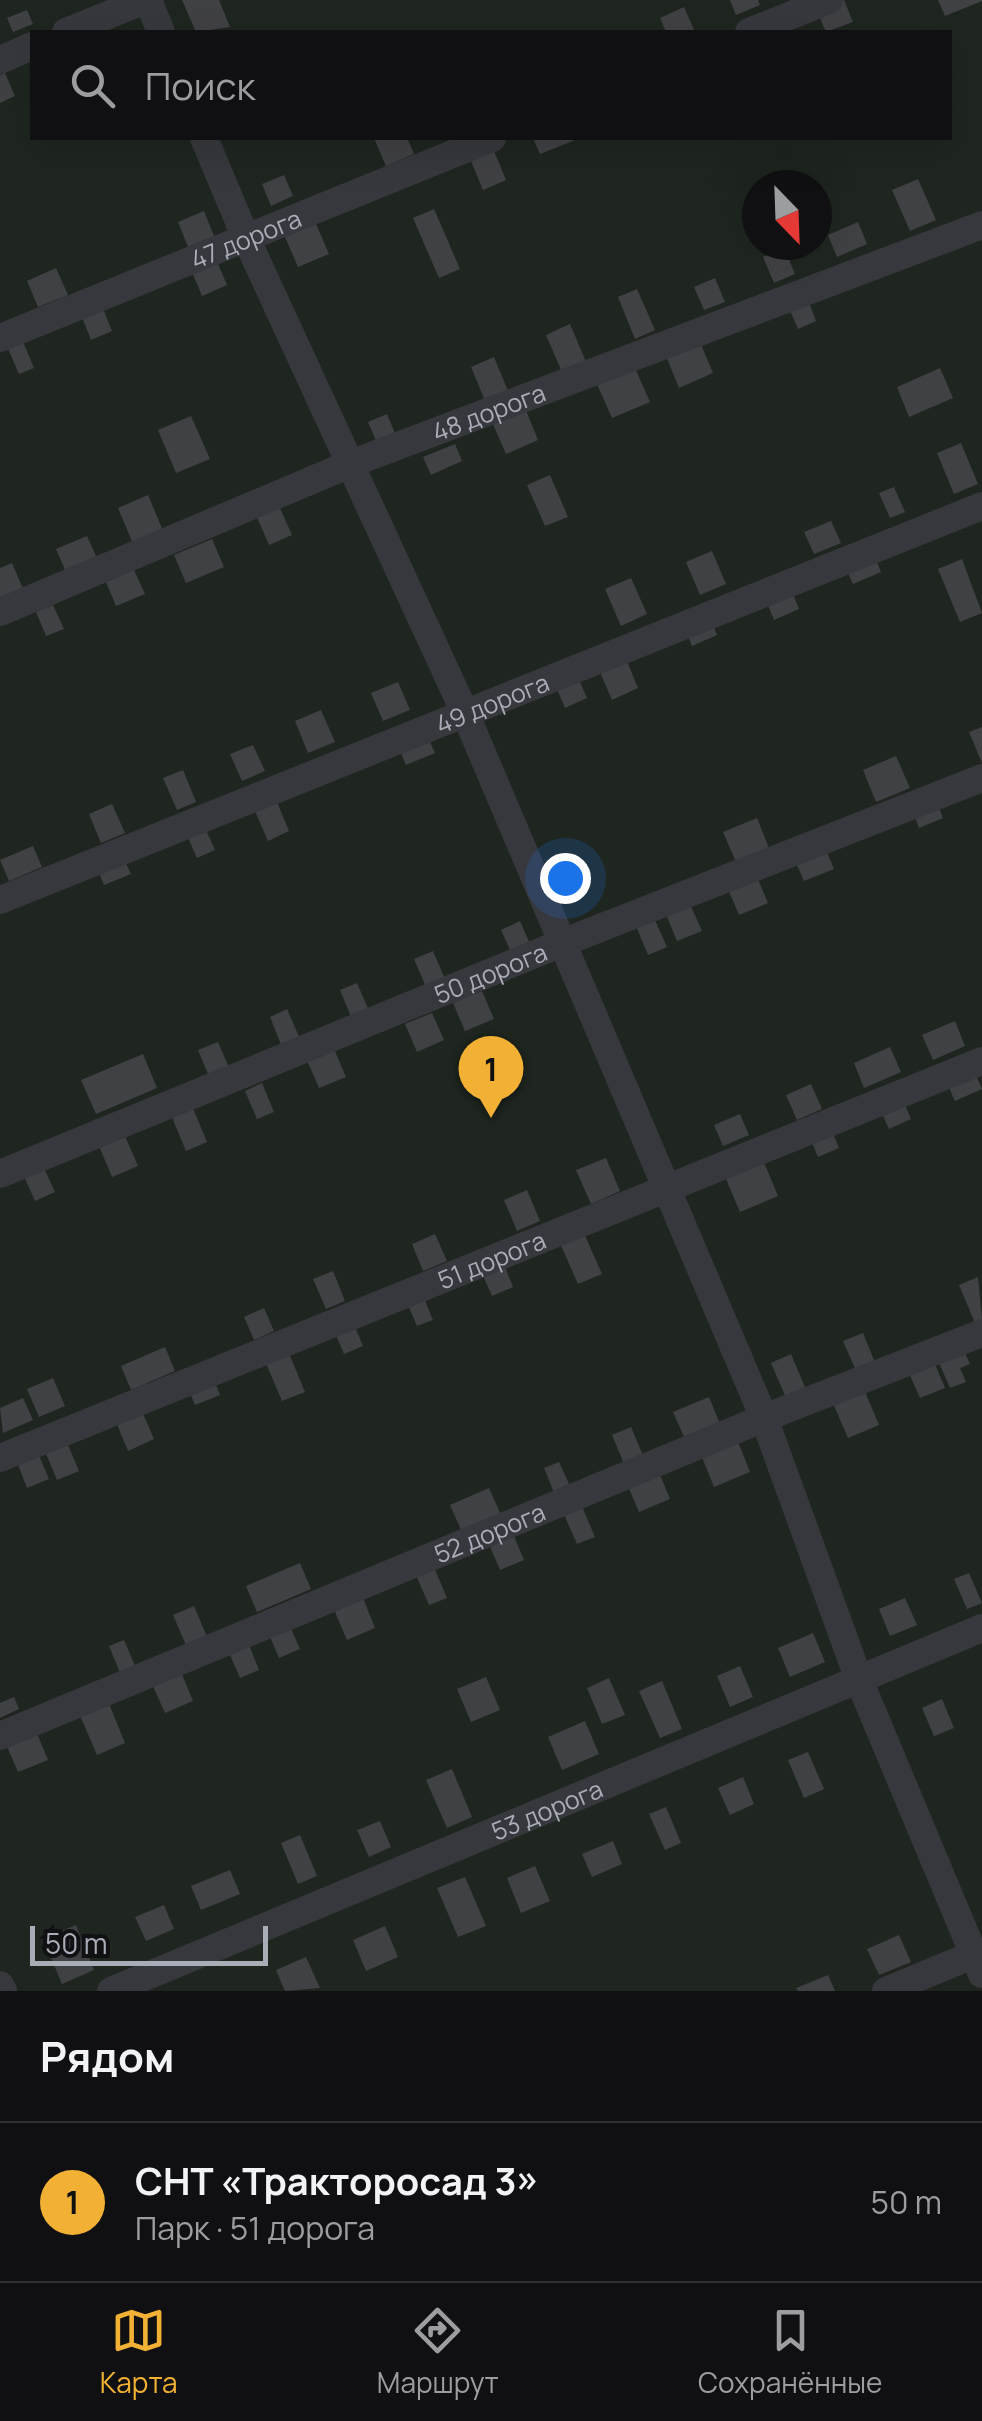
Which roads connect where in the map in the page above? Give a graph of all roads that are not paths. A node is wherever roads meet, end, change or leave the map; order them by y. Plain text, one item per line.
1 (146, 0) edge
2 (829, 0) edge
3 (71, 30) edge
4 (161, 30) edge
5 (754, 30) edge
6 (30, 47) edge
7 (0, 60) edge
8 (205, 140) edge
9 (487, 140) edge
10 (982, 225) edge
11 (246, 238) junction
12 (0, 338) edge
13 (350, 464) junction
14 (982, 506) edge
15 (0, 612) edge
16 (464, 713) junction
17 (982, 778) edge
18 (0, 900) edge
19 (562, 943) junction
20 (982, 1061) edge
21 (0, 1174) edge
22 (666, 1186) junction
23 (982, 1333) edge
24 (764, 1418) junction
25 (0, 1458) edge
26 (982, 1628) edge
27 (859, 1680) junction
28 (0, 1736) edge
29 (979, 1959) edge
30 (111, 1991) edge
31 (886, 1991) edge

1 - 3 street
1 - 4 street
2 - 5 street
6 - 7 street
8 - 11 street
9 - 11 street, 47 дорога
10 - 13 street, 48 дорога
11 - 12 street, 47 дорога
11 - 13 street
13 - 15 street, 48 дорога
13 - 16 street
14 - 16 street, 49 дорога
16 - 18 street, 49 дорога
16 - 19 street
17 - 19 street, 50 дорога
19 - 21 street, 50 дорога
19 - 22 street
20 - 22 street, 51 дорога
22 - 24 street
22 - 25 street, 51 дорога
23 - 24 street, 52 дорога
24 - 27 street
24 - 28 street, 52 дорога
26 - 27 street, 53 дорога
27 - 29 street
27 - 30 street, 53 дорога
29 - 31 street

